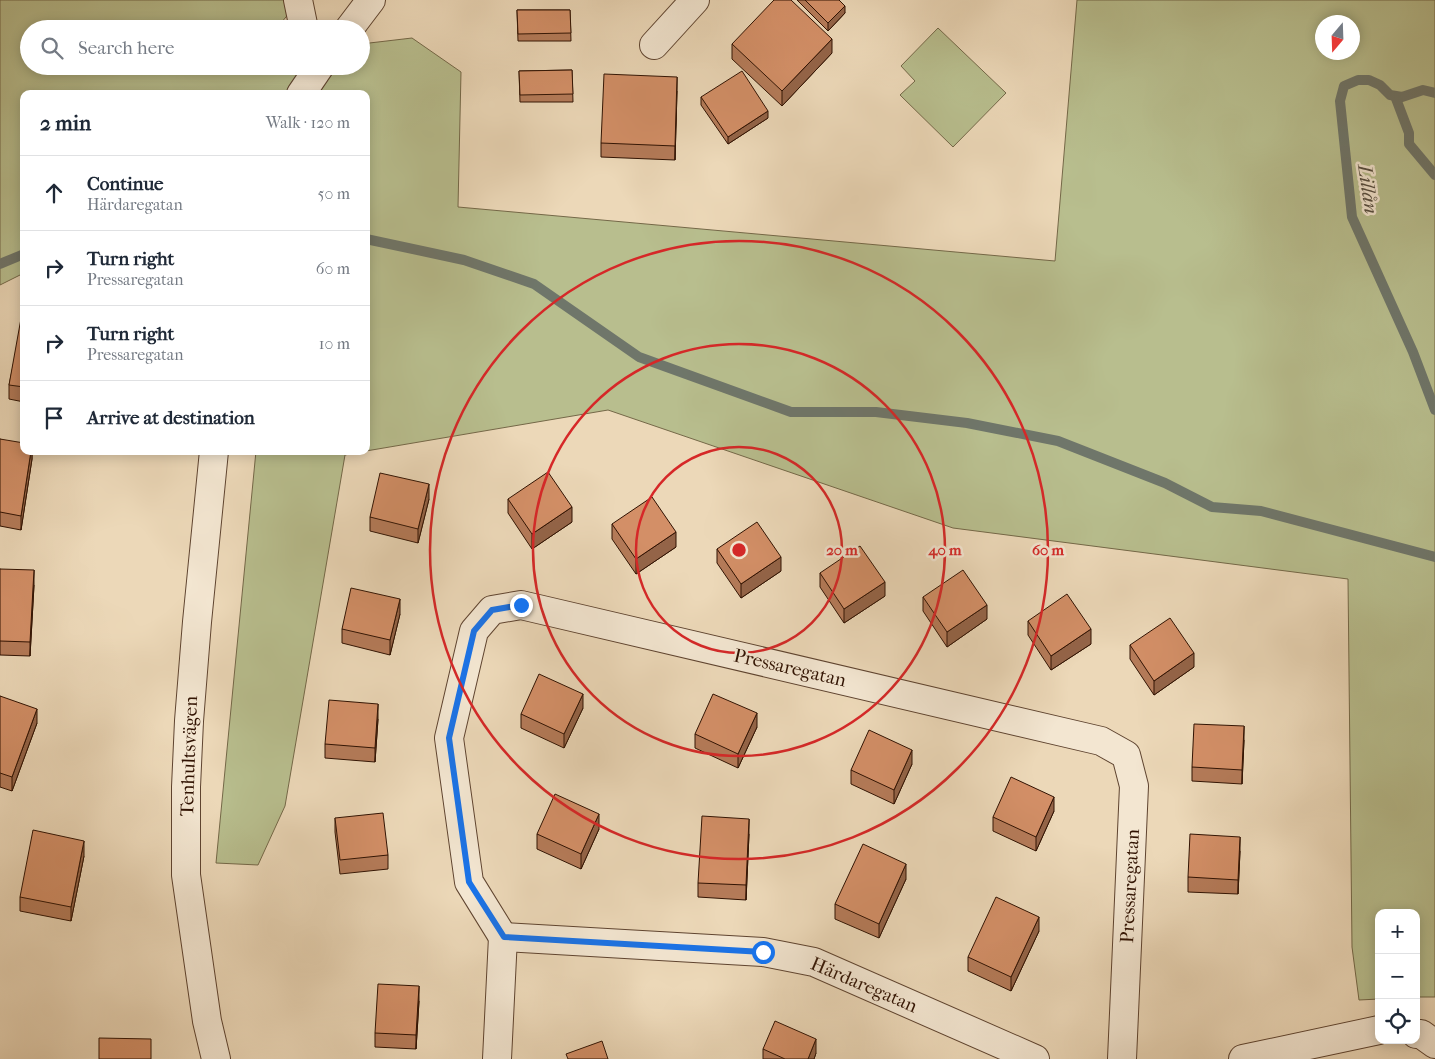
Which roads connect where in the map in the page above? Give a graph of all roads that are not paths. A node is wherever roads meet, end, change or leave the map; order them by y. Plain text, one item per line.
1 (298, 0) edge
2 (371, 0) edge
3 (695, 0) edge
4 (302, 20) edge
5 (356, 20) edge
6 (654, 45) dead end
7 (314, 75) edge
8 (304, 90) edge
9 (214, 455) edge
10 (504, 937) junction
11 (1375, 1031) edge
12 (1420, 1034) edge
13 (1435, 1044) edge
14 (216, 1059) edge
15 (497, 1059) edge
16 (1036, 1059) edge
17 (1122, 1059) edge
18 (1243, 1059) edge

1 - 4 street
2 - 5 street
3 - 6 street
7 - 8 street
9 - 14 street, Tenhultsvägen
10 - 15 street
10 - 16 street, Härdaregatan
10 - 17 street, Pressaregatan
11 - 18 street
12 - 13 street

